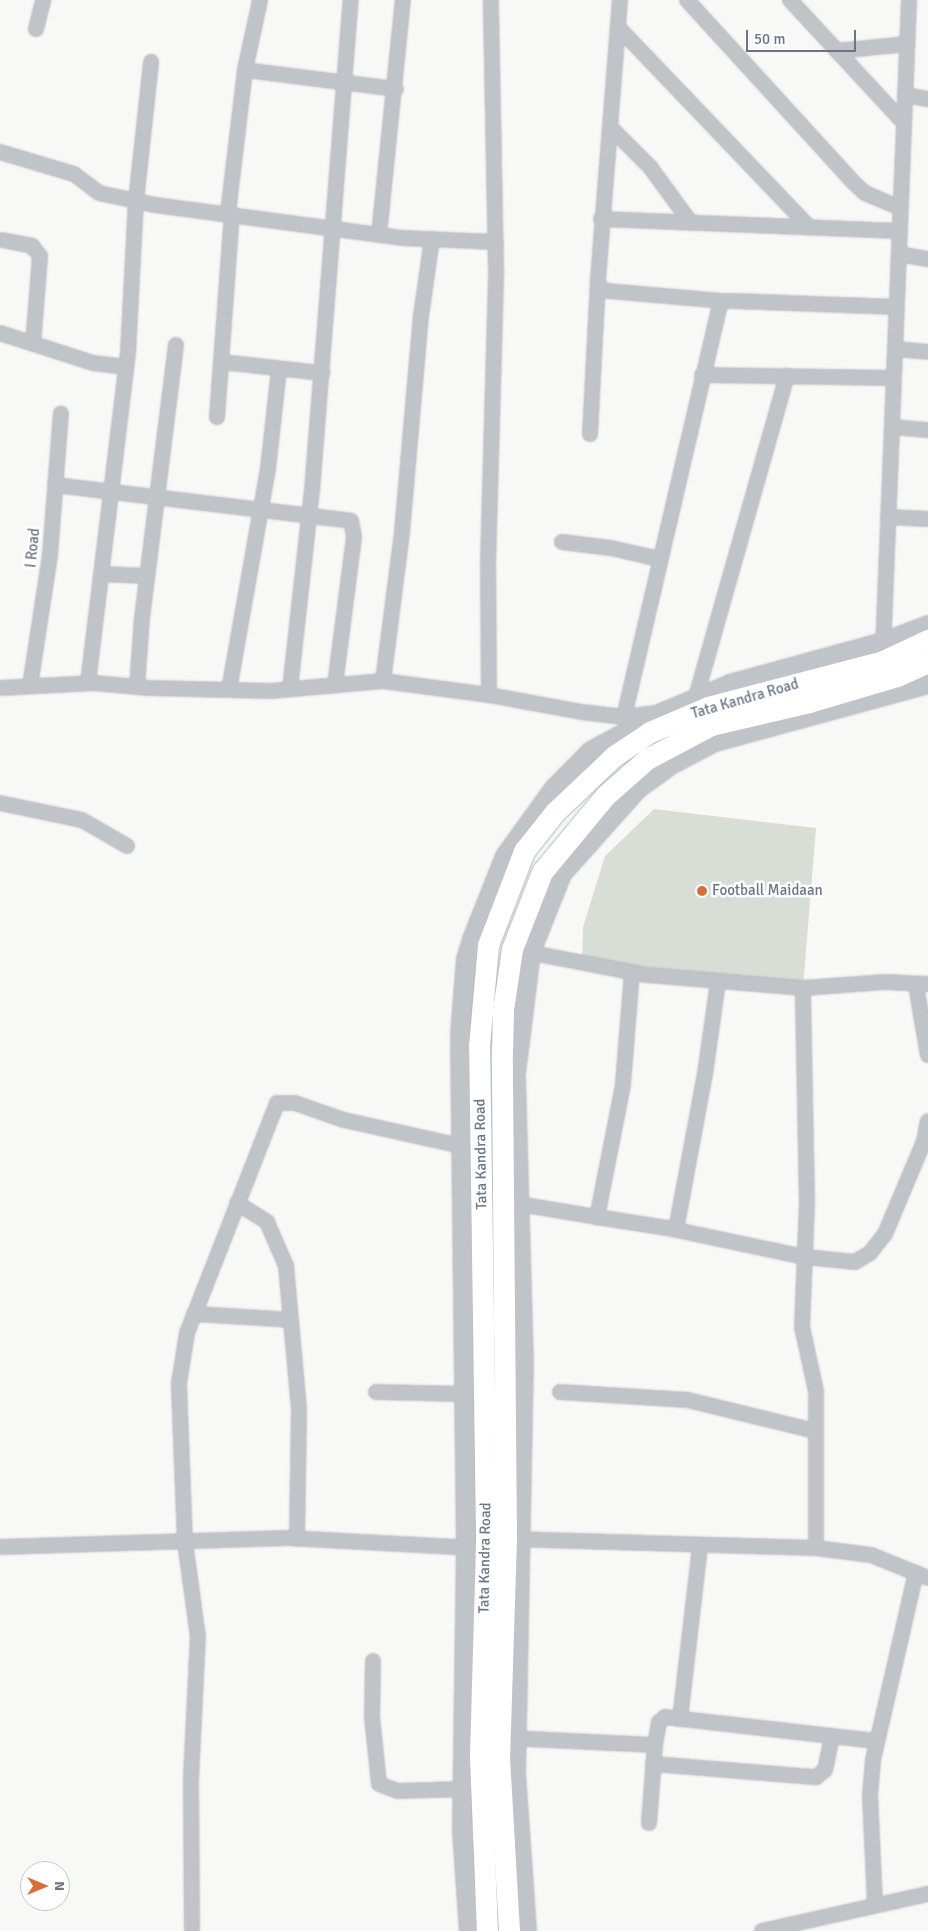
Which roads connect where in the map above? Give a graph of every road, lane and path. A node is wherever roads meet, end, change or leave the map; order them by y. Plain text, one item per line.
1 (43, 0) edge
2 (260, 0) edge
3 (351, 0) edge
4 (403, 0) edge
5 (491, 0) edge
6 (620, 0) edge
7 (687, 0) edge
8 (790, 0) edge
9 (908, 0) edge
10 (618, 27) junction
11 (36, 28) dead end
12 (907, 44) junction
13 (838, 52) junction
14 (151, 62) dead end
15 (245, 70) junction
16 (343, 83) junction
17 (396, 88) junction
18 (905, 95) junction
19 (928, 99) edge
20 (904, 123) junction
21 (610, 128) junction
22 (0, 152) edge
23 (136, 201) junction
24 (900, 208) junction
25 (230, 214) junction
26 (601, 219) junction
27 (691, 222) junction
28 (332, 228) junction
29 (809, 228) junction
30 (900, 231) junction
31 (379, 235) junction
32 (432, 239) junction
33 (2, 240) dead end
34 (496, 242) junction
35 (899, 254) junction
36 (928, 259) edge
37 (598, 282) junction
38 (724, 301) junction
39 (897, 307) junction
40 (0, 333) edge
41 (32, 344) junction
42 (176, 345) dead end
43 (895, 349) junction
44 (928, 352) edge
45 (222, 362) junction
46 (126, 367) junction
47 (279, 370) junction
48 (322, 373) junction
49 (702, 375) junction
50 (786, 376) junction
51 (894, 378) junction
52 (61, 413) dead end
53 (217, 417) dead end
54 (892, 427) junction
55 (928, 430) edge
56 (590, 434) dead end
57 (55, 485) junction
58 (111, 491) junction
59 (157, 497) junction
60 (261, 512) junction
61 (309, 515) junction
62 (888, 518) junction
63 (928, 520) edge
64 (562, 542) dead end
65 (660, 559) junction
66 (101, 574) junction
67 (147, 576) junction
68 (928, 625) edge
69 (928, 640) edge
70 (888, 660) junction
71 (928, 662) edge
72 (383, 681) junction
73 (88, 683) junction
74 (335, 685) junction
75 (927, 685) edge
76 (30, 686) junction
77 (137, 687) junction
78 (0, 688) edge
79 (290, 689) junction
80 (229, 690) junction
81 (489, 695) junction
82 (702, 702) junction
83 (661, 713) junction
84 (624, 717) junction
85 (0, 804) edge
86 (127, 846) dead end
87 (480, 942) junction
88 (521, 950) junction
89 (632, 972) junction
90 (718, 981) junction
91 (922, 985) edge
92 (802, 988) junction
93 (928, 1055) edge
94 (928, 1121) edge
95 (461, 1146) junction
96 (237, 1203) junction
97 (519, 1204) junction
98 (597, 1218) junction
99 (676, 1230) junction
100 (805, 1258) junction
101 (194, 1314) junction
102 (291, 1320) junction
103 (376, 1392) dead end
104 (560, 1392) dead end
105 (464, 1394) junction
106 (815, 1431) junction
107 (297, 1539) junction
108 (185, 1542) junction
109 (493, 1543) junction
110 (700, 1545) junction
111 (0, 1546) edge
112 (816, 1548) junction
113 (922, 1576) edge
114 (373, 1661) dead end
115 (680, 1719) junction
116 (832, 1736) junction
117 (508, 1738) junction
118 (876, 1741) junction
119 (655, 1745) junction
120 (653, 1764) junction
121 (463, 1789) junction
122 (649, 1823) dead end
123 (928, 1894) edge
124 (875, 1905) junction
125 (192, 1931) edge
126 (469, 1931) edge
127 (487, 1931) edge
128 (509, 1931) edge
129 (527, 1931) edge
130 (762, 1931) edge

1 - 11 street
2 - 15 street
3 - 16 street
4 - 17 street
5 - 34 street
6 - 10 street
7 - 24 street
8 - 13 street
9 - 12 street
10 - 21 street
10 - 29 street
12 - 13 street
12 - 18 street
13 - 20 street
14 - 23 street
15 - 16 street
15 - 25 street
16 - 17 street
16 - 28 street
17 - 31 street
18 - 19 street
18 - 20 street
20 - 24 street
21 - 26 street
21 - 27 street
22 - 23 street
23 - 25 street
23 - 46 street
24 - 30 street
25 - 28 street
25 - 45 street
26 - 27 street
26 - 37 street
27 - 29 street
28 - 31 street
28 - 48 street
29 - 30 street
30 - 35 street
31 - 32 street
32 - 34 street
32 - 72 street
33 - 41 street
34 - 81 street
35 - 36 street
35 - 39 street
37 - 38 street
37 - 56 street
38 - 39 street
38 - 49 street
39 - 43 street
40 - 41 street
41 - 46 street
42 - 59 street
43 - 44 street
43 - 51 street
45 - 47 street
45 - 53 street
46 - 58 street
47 - 48 street
47 - 60 street
48 - 61 street
49 - 50 street
49 - 65 street
50 - 51 street
50 - 82 street
51 - 54 street
52 - 57 street, I Road
54 - 55 street
54 - 62 street
57 - 58 street
57 - 76 street, I Road
58 - 59 street
58 - 66 street
59 - 60 street
59 - 67 street
60 - 61 street
60 - 80 street
61 - 74 street
61 - 79 street
62 - 63 street
62 - 70 street
64 - 65 street
65 - 84 street
66 - 67 street
66 - 73 street
67 - 77 street
68 - 70 street
69 - 70 main road, Tata Kandra Road
70 - 71 main road, Tata Kandra Road
70 - 75 street
70 - 82 main road, Tata Kandra Road
70 - 88 main road, Tata Kandra Road
72 - 74 street
72 - 81 street
73 - 76 street
73 - 77 street
74 - 79 street
75 - 88 street
76 - 78 street
77 - 80 street
79 - 80 street
81 - 84 street
82 - 83 street
82 - 87 main road, Tata Kandra Road
83 - 84 street
83 - 87 street
85 - 86 street
87 - 95 street
87 - 109 main road, Tata Kandra Road
88 - 89 street
88 - 97 street
88 - 109 main road, Tata Kandra Road
89 - 90 street
89 - 98 street
90 - 92 street
90 - 99 street
91 - 92 street
91 - 93 street
92 - 100 street
94 - 100 street
95 - 96 street
95 - 105 street
96 - 101 street
96 - 102 street
97 - 98 street
97 - 109 street
98 - 99 street
99 - 100 street
100 - 106 street
101 - 102 street
101 - 108 street
102 - 107 street
103 - 105 street
104 - 106 street
105 - 109 street
106 - 112 street
107 - 108 street
107 - 109 street
108 - 111 street
108 - 125 street
109 - 110 street
109 - 117 main road, Tata Kandra Road
109 - 121 street
109 - 127 main road, Tata Kandra Road
110 - 112 street
110 - 115 street
112 - 113 street
113 - 118 street
114 - 121 street
115 - 116 street
115 - 119 street
116 - 118 street
116 - 120 street
117 - 119 street
117 - 128 main road, Tata Kandra Road
117 - 129 street
118 - 124 street
119 - 120 street
120 - 122 street
121 - 126 street
123 - 124 street
124 - 130 street

